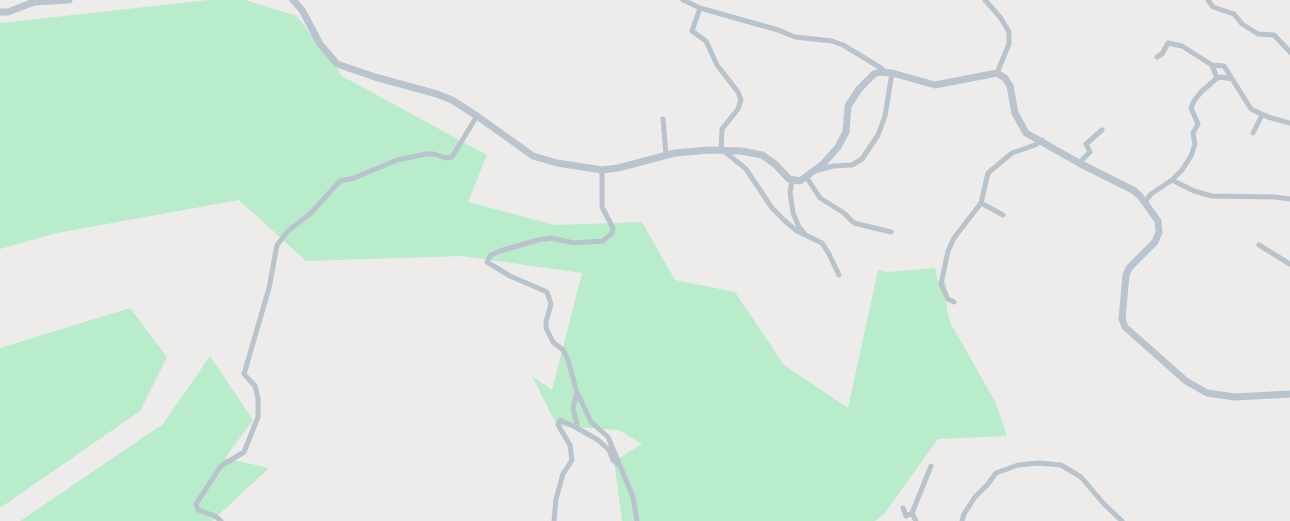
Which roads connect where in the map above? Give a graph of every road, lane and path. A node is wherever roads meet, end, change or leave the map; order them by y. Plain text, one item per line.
1 (69, 0) edge
2 (293, 0) edge
3 (683, 0) edge
4 (985, 0) edge
5 (1208, 0) edge
6 (700, 8) junction
7 (0, 12) edge
8 (1290, 52) edge
9 (1157, 57) dead end
10 (1212, 64) junction
11 (888, 73) junction
12 (997, 73) junction
13 (1217, 78) junction
14 (1233, 79) junction
15 (1262, 115) junction
16 (477, 116) junction
17 (663, 119) dead end
18 (1290, 123) edge
19 (1102, 130) dead end
20 (1253, 133) dead end
21 (1042, 140) junction
22 (722, 151) junction
23 (666, 155) junction
24 (1079, 164) junction
25 (602, 170) junction
26 (815, 171) junction
27 (807, 178) junction
28 (1172, 180) junction
29 (792, 181) junction
30 (1138, 194) junction
31 (1151, 194) junction
32 (1290, 199) edge
33 (1145, 202) junction
34 (981, 203) junction
35 (1003, 215) dead end
36 (891, 232) dead end
37 (809, 236) junction
38 (1259, 245) dead end
39 (1290, 264) edge
40 (839, 275) dead end
41 (954, 302) dead end
42 (577, 393) junction
43 (1290, 394) edge
44 (575, 427) junction
45 (621, 466) junction
46 (931, 466) dead end
47 (903, 508) dead end
48 (912, 513) junction
49 (221, 521) edge
50 (554, 521) edge
51 (637, 521) edge
52 (916, 521) edge
53 (962, 521) edge
54 (1122, 521) edge

1 - 7 street
2 - 16 street
3 - 6 street
4 - 12 street
5 - 8 street
6 - 11 street
6 - 22 street
9 - 10 street
10 - 13 street
10 - 14 street
11 - 12 street
11 - 26 street
11 - 26 street
12 - 21 street
13 - 14 street
13 - 28 street
14 - 15 street
15 - 18 street
15 - 20 street
16 - 25 street
16 - 49 street
17 - 23 street
19 - 24 street
21 - 24 street
21 - 34 street
22 - 23 street
22 - 29 street
22 - 37 street
23 - 25 street
24 - 30 street
25 - 42 street
26 - 27 street
27 - 29 street
27 - 36 street
28 - 31 street
28 - 32 street
29 - 37 street
30 - 31 street
30 - 33 street
31 - 33 street
33 - 43 street
34 - 35 street
34 - 41 street
37 - 40 street
38 - 39 street
42 - 44 street
42 - 45 street
44 - 45 street
44 - 50 street
45 - 51 street
46 - 48 street
47 - 48 street
48 - 52 street
53 - 54 street

